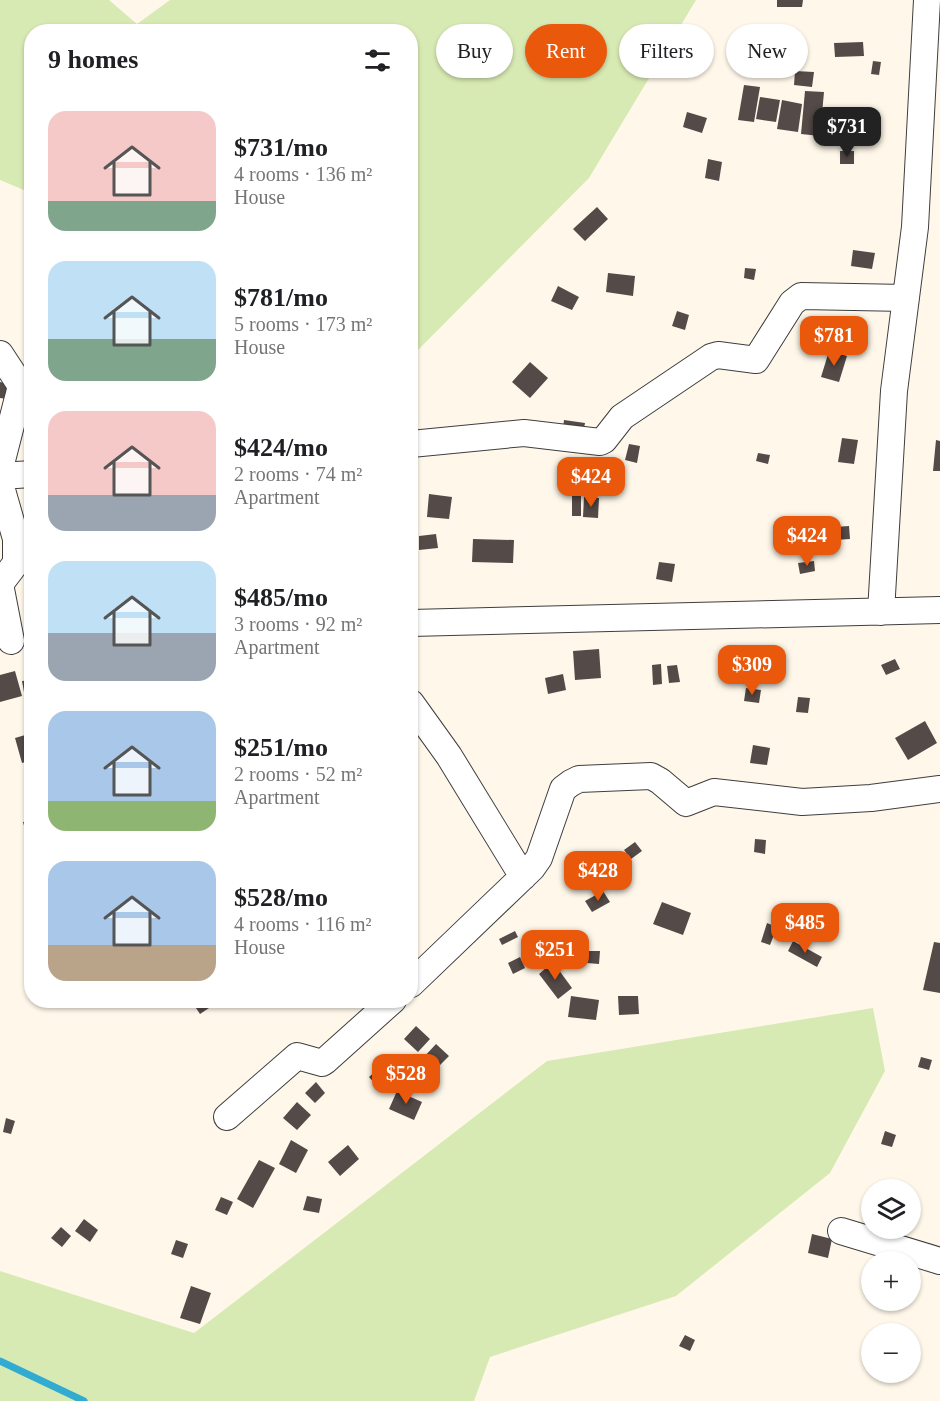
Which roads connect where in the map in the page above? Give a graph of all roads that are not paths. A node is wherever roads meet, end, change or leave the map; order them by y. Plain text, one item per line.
1 (927, 0) edge
2 (906, 298) junction
3 (0, 354) edge
4 (418, 443) edge
5 (0, 468) edge
6 (24, 474) edge
7 (0, 476) edge
8 (0, 483) edge
9 (940, 610) edge
10 (881, 612) junction
11 (418, 623) edge
12 (14, 640) edge
13 (418, 713) edge
14 (940, 789) edge
15 (523, 877) junction
16 (418, 977) edge
17 (384, 1008) edge
18 (227, 1117) dead end
19 (841, 1231) dead end
20 (940, 1261) edge

1 - 2 street
2 - 4 street
2 - 10 street
3 - 5 street
6 - 7 street
8 - 12 street
9 - 10 street
10 - 11 street
13 - 15 street
14 - 15 street
15 - 16 street
17 - 18 street
19 - 20 street

